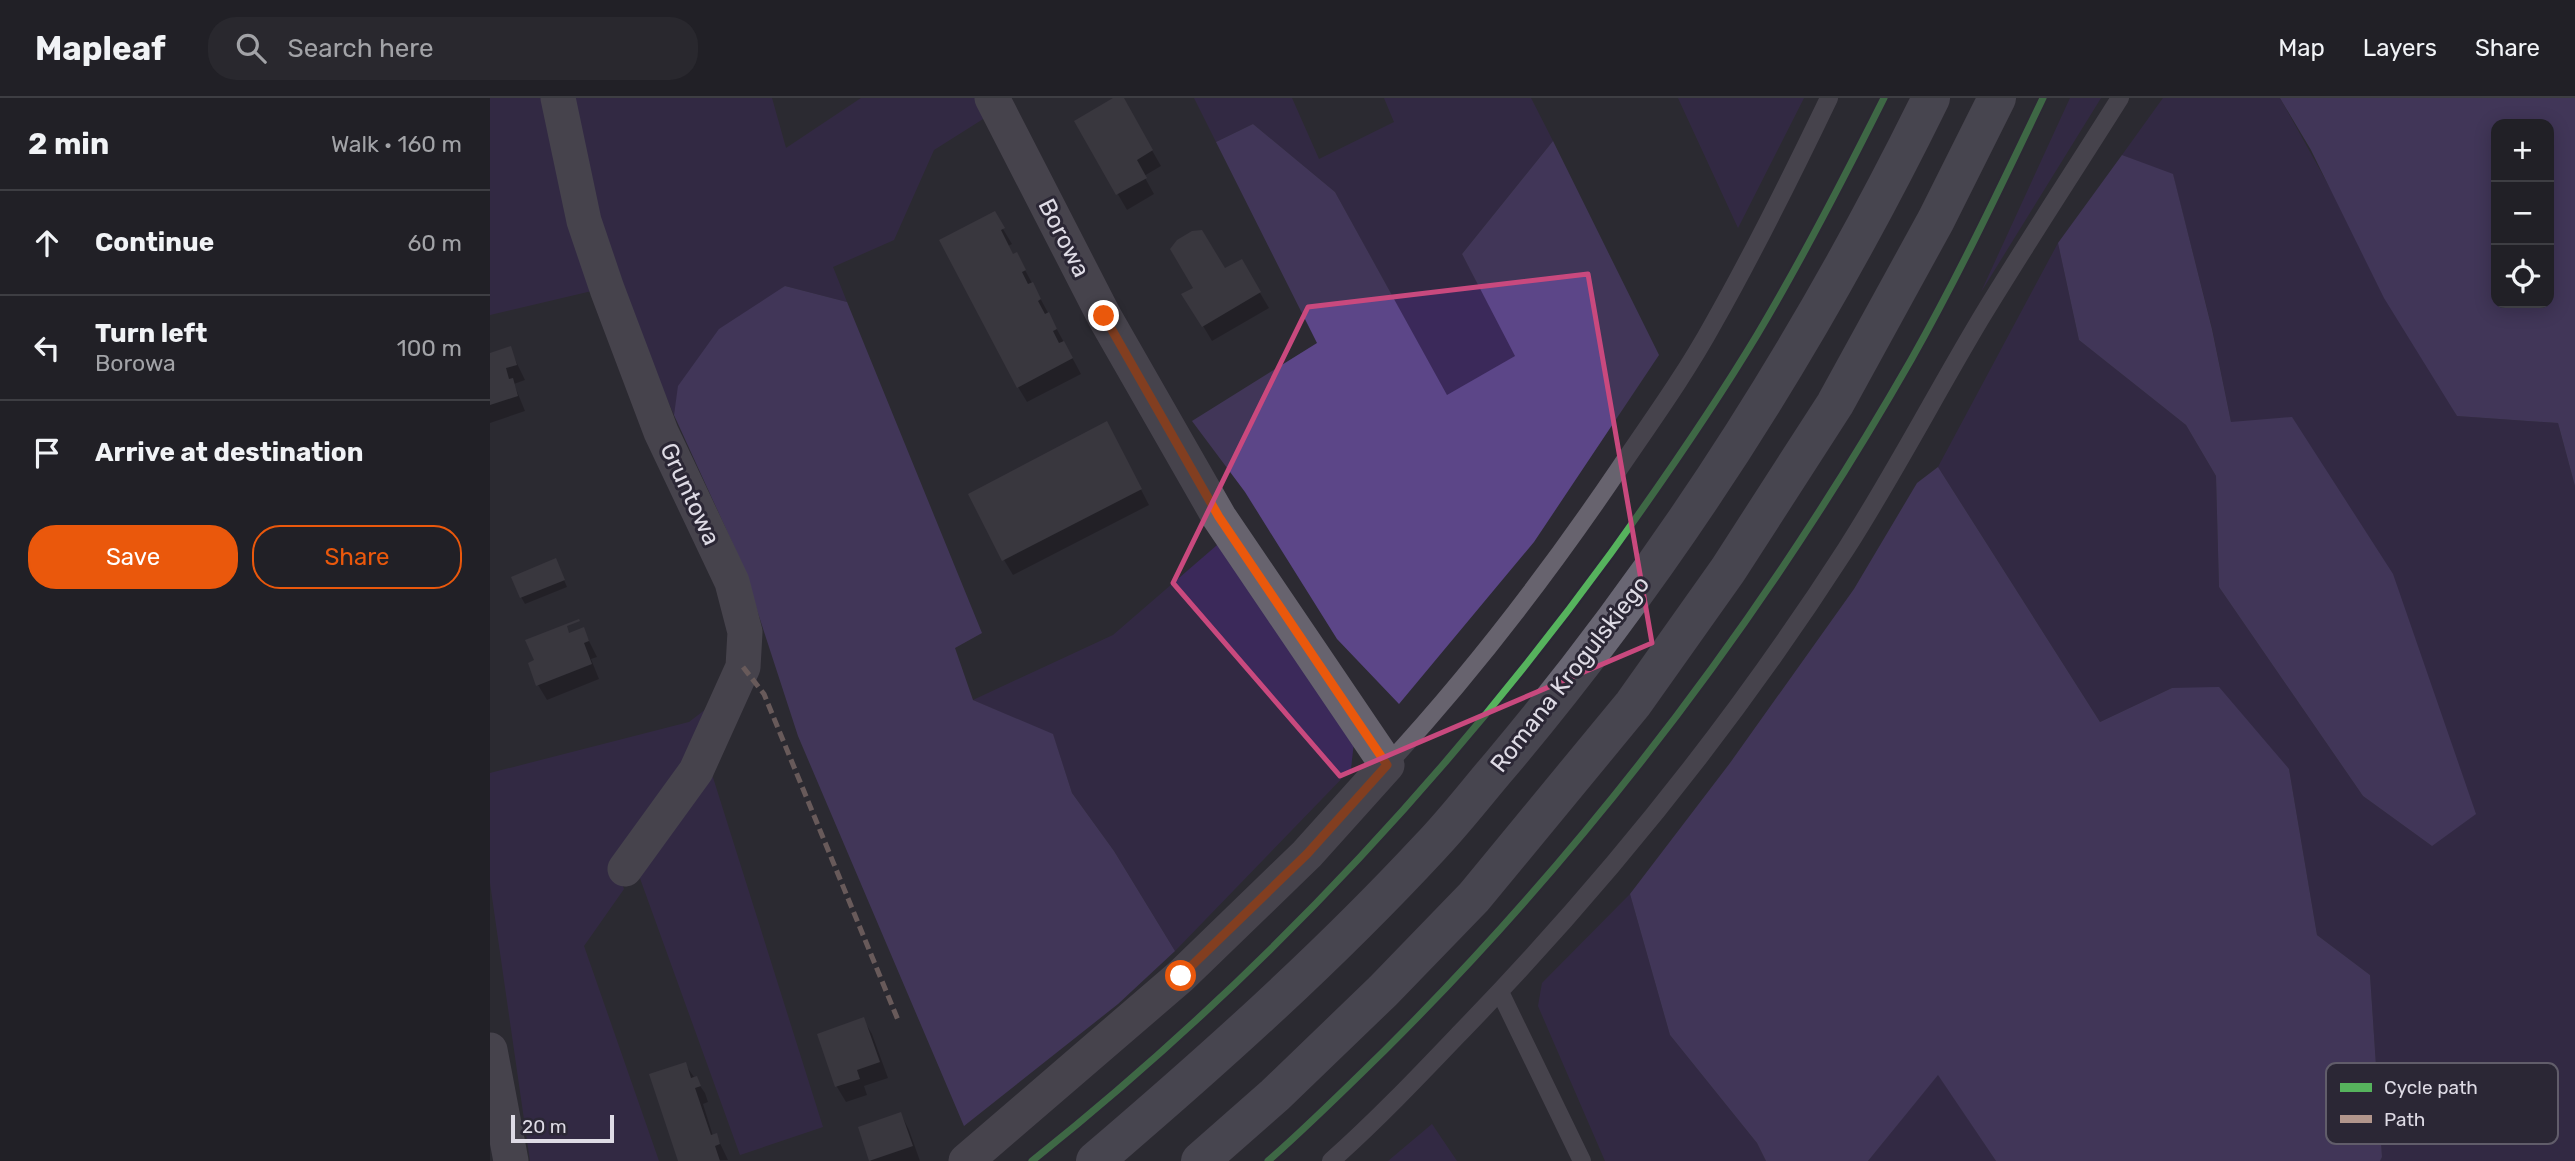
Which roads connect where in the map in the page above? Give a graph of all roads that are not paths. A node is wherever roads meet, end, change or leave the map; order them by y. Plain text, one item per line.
1 (558, 98) edge
2 (992, 98) edge
3 (1829, 98) edge
4 (1931, 98) edge
5 (1997, 98) edge
6 (2120, 98) edge
7 (1387, 765) junction
8 (625, 869) dead end
9 (1500, 992) junction
10 (490, 1050) edge
11 (511, 1161) edge
12 (966, 1161) edge
13 (1095, 1161) edge
14 (1200, 1161) edge
15 (1331, 1161) edge
16 (1582, 1161) edge

1 - 8 street, Gruntowa
2 - 7 street, Borowa
3 - 7 lane
4 - 13 main road, Romana Krogulskiego
5 - 14 main road
6 - 9 lane
7 - 12 street
9 - 15 lane
9 - 16 lane
10 - 11 street

